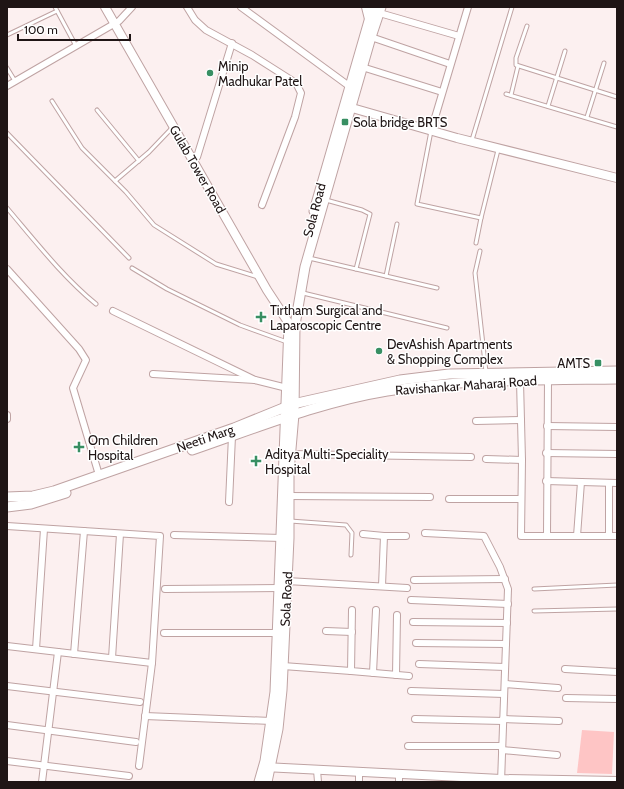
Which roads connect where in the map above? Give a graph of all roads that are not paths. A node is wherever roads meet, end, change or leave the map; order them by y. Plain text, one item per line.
1 (54, 7) edge
2 (105, 7) edge
3 (111, 7) edge
4 (132, 7) edge
5 (187, 7) edge
6 (241, 7) edge
7 (467, 7) edge
8 (512, 7) edge
9 (57, 11) junction
10 (376, 12) edge
11 (117, 22) junction
12 (527, 26) dead end
13 (7, 35) edge
14 (459, 36) junction
15 (370, 37) junction
16 (232, 44) junction
17 (76, 46) junction
18 (565, 51) dead end
19 (604, 63) dead end
20 (450, 64) junction
21 (518, 66) junction
22 (362, 67) junction
23 (7, 68) edge
24 (557, 78) junction
25 (15, 81) junction
26 (7, 86) edge
27 (349, 86) junction
28 (595, 90) junction
29 (442, 92) junction
30 (506, 94) dead end
31 (510, 95) junction
32 (617, 97) edge
33 (52, 101) dead end
34 (347, 106) junction
35 (548, 106) junction
36 (96, 110) dead end
37 (587, 118) junction
38 (173, 126) junction
39 (617, 127) edge
40 (431, 131) junction
41 (7, 133) edge
42 (471, 142) junction
43 (498, 148) junction
44 (197, 157) junction
45 (139, 161) junction
46 (617, 178) edge
47 (115, 181) junction
48 (324, 200) junction
49 (262, 205) dead end
50 (7, 208) edge
51 (481, 218) junction
52 (397, 224) dead end
53 (476, 243) dead end
54 (480, 251) dead end
55 (129, 258) dead end
56 (307, 258) junction
57 (132, 268) dead end
58 (7, 269) edge
59 (356, 269) junction
60 (386, 276) junction
61 (260, 278) junction
62 (437, 288) dead end
63 (300, 292) junction
64 (96, 304) dead end
65 (113, 311) dead end
66 (293, 321) junction
67 (447, 328) dead end
68 (288, 343) junction
69 (617, 371) edge
70 (486, 373) junction
71 (153, 374) dead end
72 (617, 379) edge
73 (255, 380) junction
74 (548, 380) junction
75 (520, 381) junction
76 (287, 388) junction
77 (290, 405) junction
78 (289, 415) junction
79 (7, 416) edge
80 (7, 419) edge
81 (521, 420) junction
82 (476, 421) dead end
83 (547, 426) junction
84 (617, 426) edge
85 (232, 436) junction
86 (546, 453) junction
87 (291, 454) junction
88 (617, 454) edge
89 (471, 457) dead end
90 (486, 459) dead end
91 (522, 460) junction
92 (99, 475) junction
93 (546, 481) junction
94 (581, 482) junction
95 (609, 483) junction
96 (617, 483) edge
97 (289, 496) junction
98 (7, 497) edge
99 (430, 497) dead end
100 (449, 499) dead end
101 (520, 499) junction
102 (229, 502) dead end
103 (7, 507) edge
104 (289, 521) junction
105 (7, 526) edge
106 (44, 529) junction
107 (84, 531) junction
108 (424, 533) dead end
109 (120, 534) junction
110 (174, 534) dead end
111 (363, 534) dead end
112 (384, 536) junction
113 (406, 536) dead end
114 (547, 536) junction
115 (577, 536) junction
116 (609, 536) junction
117 (617, 536) edge
118 (282, 538) junction
119 (351, 555) dead end
120 (505, 579) junction
121 (414, 580) dead end
122 (287, 581) junction
123 (617, 585) edge
124 (382, 586) junction
125 (280, 588) junction
126 (407, 588) dead end
127 (165, 589) dead end
128 (534, 589) dead end
129 (411, 600) dead end
130 (508, 604) junction
131 (617, 609) edge
132 (352, 610) dead end
133 (376, 610) dead end
134 (534, 611) dead end
135 (397, 615) dead end
136 (413, 622) dead end
137 (507, 623) junction
138 (326, 631) dead end
139 (352, 632) junction
140 (164, 633) dead end
141 (278, 633) junction
142 (416, 642) dead end
143 (506, 644) junction
144 (7, 646) edge
145 (36, 650) junction
146 (58, 652) junction
147 (74, 654) junction
148 (112, 658) junction
149 (152, 663) junction
150 (419, 664) dead end
151 (283, 666) junction
152 (505, 667) junction
153 (565, 669) dead end
154 (351, 671) junction
155 (617, 672) edge
156 (373, 673) junction
157 (396, 675) junction
158 (409, 676) dead end
159 (505, 684) junction
160 (7, 686) edge
161 (558, 688) dead end
162 (53, 691) junction
163 (411, 691) dead end
164 (504, 694) junction
165 (566, 698) dead end
166 (617, 699) edge
167 (140, 702) dead end
168 (145, 716) junction
169 (415, 719) dead end
170 (503, 720) junction
171 (271, 721) junction
172 (559, 721) dead end
173 (7, 725) edge
174 (49, 730) junction
175 (136, 742) dead end
176 (408, 746) dead end
177 (502, 748) junction
178 (557, 755) dead end
179 (7, 761) edge
180 (44, 764) junction
181 (139, 766) dead end
182 (267, 767) junction
183 (317, 770) junction
184 (359, 772) junction
185 (129, 776) dead end
186 (399, 778) edge
187 (430, 779) edge
188 (501, 780) edge
189 (592, 781) edge
190 (617, 781) edge
191 (42, 782) edge
192 (259, 782) edge
193 (267, 782) edge
194 (318, 782) edge
195 (359, 782) edge

1 - 9 lane
2 - 11 street, Gulab Tower Road
3 - 11 street
4 - 11 street
5 - 16 street
6 - 27 street
7 - 14 street
8 - 42 lane
9 - 13 lane
9 - 17 lane
10 - 14 street
10 - 15 main road, Sola Road
10 - 27 main road, Sola Road
11 - 17 street
11 - 38 street, Gulab Tower Road
11 - 44 street
12 - 21 lane
14 - 20 street
15 - 20 street
15 - 22 main road, Sola Road
16 - 44 street
16 - 49 street
17 - 25 street
18 - 24 lane
19 - 28 lane
20 - 29 street
21 - 24 lane
21 - 31 lane
22 - 29 street
22 - 34 main road, Sola Road
23 - 25 lane
24 - 28 lane
24 - 35 lane
25 - 26 street
27 - 34 main road, Sola Road
28 - 32 lane
28 - 37 lane
29 - 40 street
30 - 31 lane
31 - 35 lane
33 - 47 lane
34 - 40 street
34 - 48 main road, Sola Road
34 - 66 main road, Sola Road
35 - 37 lane
36 - 45 lane
37 - 39 lane
38 - 45 lane
38 - 61 street, Gulab Tower Road
40 - 42 street
40 - 51 lane
41 - 55 lane
42 - 43 street
43 - 46 street
43 - 51 lane
44 - 66 street
45 - 47 lane
47 - 61 lane
48 - 56 main road, Sola Road
48 - 59 lane
50 - 64 lane
51 - 53 lane
52 - 60 lane
54 - 70 lane
56 - 59 lane
56 - 63 main road, Sola Road
57 - 68 lane
58 - 92 street
59 - 60 lane
60 - 62 lane
61 - 66 street, Gulab Tower Road
63 - 66 main road, Sola Road
63 - 67 lane
65 - 73 street
66 - 68 main road, Sola Road
66 - 77 main road, Sola Road
68 - 76 main road, Sola Road
69 - 70 main road, Ravishankar Maharaj Road
70 - 77 main road, Ravishankar Maharaj Road
71 - 73 street
72 - 74 main road, Ravishankar Maharaj Road
73 - 76 street
74 - 75 main road, Ravishankar Maharaj Road
74 - 83 street
75 - 78 main road, Ravishankar Maharaj Road
75 - 81 street
76 - 77 main road, Sola Road
77 - 78 main road
77 - 92 main road, Neeti Marg
78 - 85 main road, Ravishankar Maharaj Road
78 - 87 main road, Sola Road
78 - 118 main road, Sola Road
79 - 80 street
81 - 82 street
81 - 91 street
83 - 84 street
83 - 86 street
85 - 102 street
85 - 103 main road, Ravishankar Maharaj Road
86 - 88 street
86 - 93 street
87 - 89 street
87 - 97 main road, Sola Road
90 - 91 street
91 - 101 street
92 - 98 main road, Neeti Marg
93 - 94 street
93 - 114 street
94 - 95 street
94 - 115 street
95 - 96 street
95 - 116 street
97 - 99 street
97 - 104 main road, Sola Road
100 - 101 street
101 - 114 street
104 - 119 lane
104 - 122 main road, Sola Road
105 - 106 street
106 - 107 street
106 - 145 street
107 - 109 street
107 - 147 street
108 - 120 street
109 - 148 street
109 - 149 street
110 - 118 street
111 - 112 street
112 - 113 street
112 - 124 street
114 - 115 street
115 - 116 street
116 - 117 street
118 - 125 main road, Sola Road
120 - 121 street
120 - 130 street
122 - 124 street
122 - 151 main road, Sola Road
123 - 128 lane
124 - 126 street
125 - 127 street
125 - 141 main road, Sola Road
129 - 130 street
130 - 137 street
131 - 134 lane
132 - 139 street
133 - 156 street
135 - 157 street
136 - 137 street
137 - 143 street
138 - 139 street
139 - 154 street
140 - 141 street
141 - 171 main road, Sola Road
142 - 143 street
143 - 152 street
144 - 145 street
145 - 146 street
146 - 147 street
146 - 162 street
147 - 148 street
148 - 149 street
149 - 168 street
150 - 152 street
151 - 154 street
151 - 182 main road, Sola Road
152 - 159 street
153 - 155 street
154 - 156 street
156 - 157 street
157 - 158 street
159 - 161 street
159 - 164 street
160 - 162 street
162 - 167 street
162 - 174 street
163 - 164 street
164 - 170 street
165 - 166 street
168 - 171 street
168 - 181 street
169 - 170 street
170 - 172 street
170 - 177 street
171 - 182 main road, Sola Road
173 - 174 street
174 - 175 street
174 - 180 street
176 - 177 street
177 - 178 street
177 - 188 street
179 - 180 street
180 - 185 street
180 - 191 street
182 - 183 street
182 - 192 main road, Sola Road
182 - 193 main road, Sola Road
183 - 184 street
183 - 194 street
184 - 186 street
184 - 195 street
186 - 187 street
187 - 188 street
188 - 189 street
189 - 190 street

